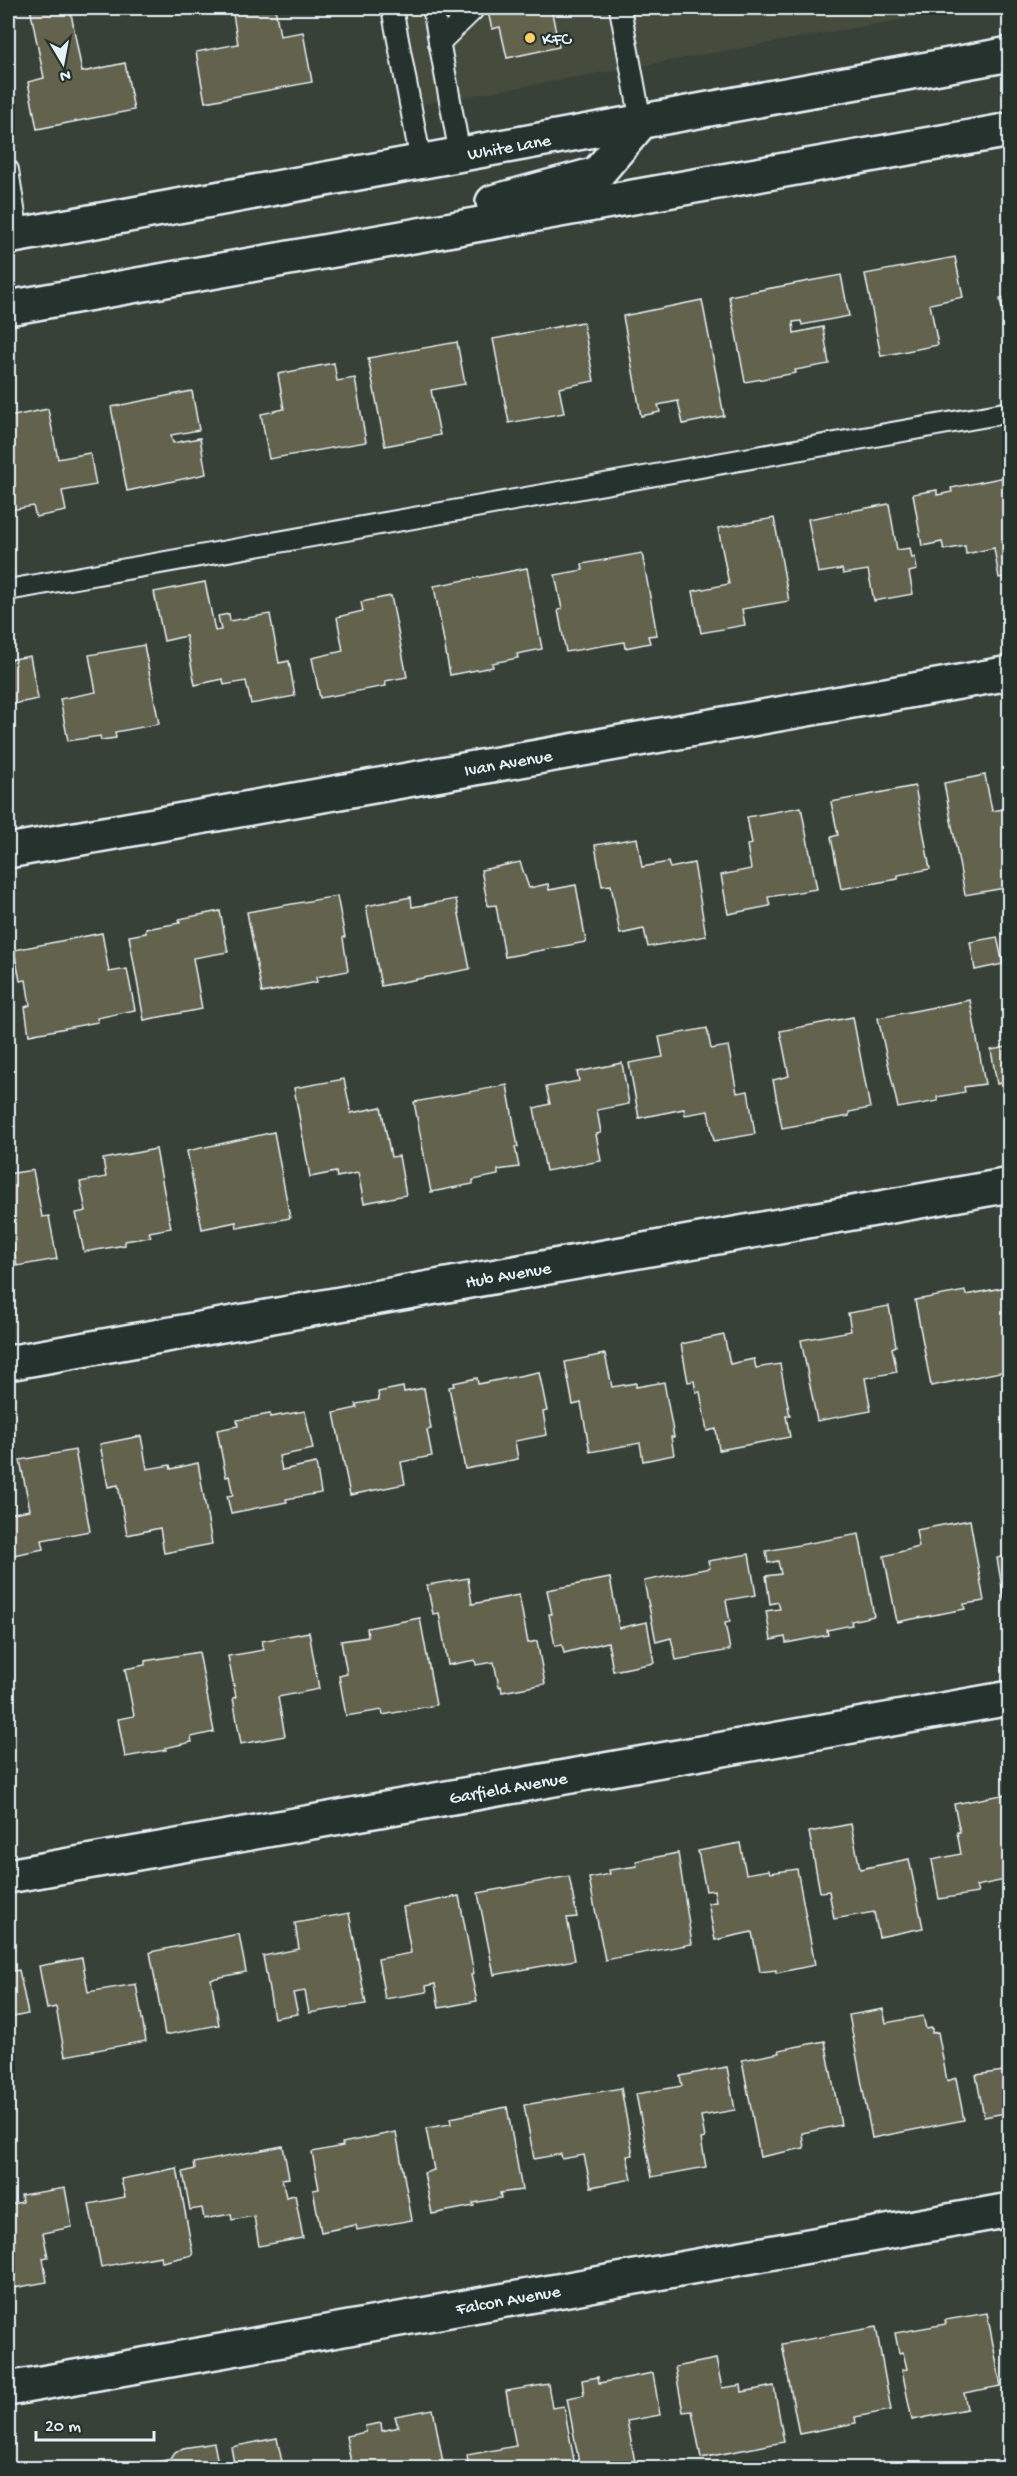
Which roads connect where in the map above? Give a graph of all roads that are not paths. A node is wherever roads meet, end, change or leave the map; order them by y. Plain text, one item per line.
1 (392, 8) edge
2 (433, 8) edge
3 (471, 8) edge
4 (620, 8) edge
5 (439, 43) junction
6 (1010, 54) edge
7 (641, 122) junction
8 (1010, 130) edge
9 (460, 155) junction
10 (421, 162) junction
11 (8, 170) edge
12 (13, 236) edge
13 (274, 260) junction
14 (8, 308) edge
15 (1010, 412) edge
16 (8, 590) edge
17 (1010, 673) edge
18 (8, 851) edge
19 (1010, 1185) edge
20 (8, 1364) edge
21 (1010, 1698) edge
22 (8, 1876) edge
23 (1010, 2210) edge
24 (8, 2389) edge

1 - 10 lane
2 - 5 lane
3 - 5 lane
4 - 7 lane
5 - 9 lane
6 - 7 street, White Lane
7 - 9 street, White Lane
7 - 13 street
8 - 13 street
9 - 10 street, White Lane
10 - 12 street, White Lane
11 - 12 lane
13 - 14 street
15 - 16 lane
17 - 18 street, Ivan Avenue
19 - 20 street, Hub Avenue
21 - 22 street, Garfield Avenue
23 - 24 street, Falcon Avenue

